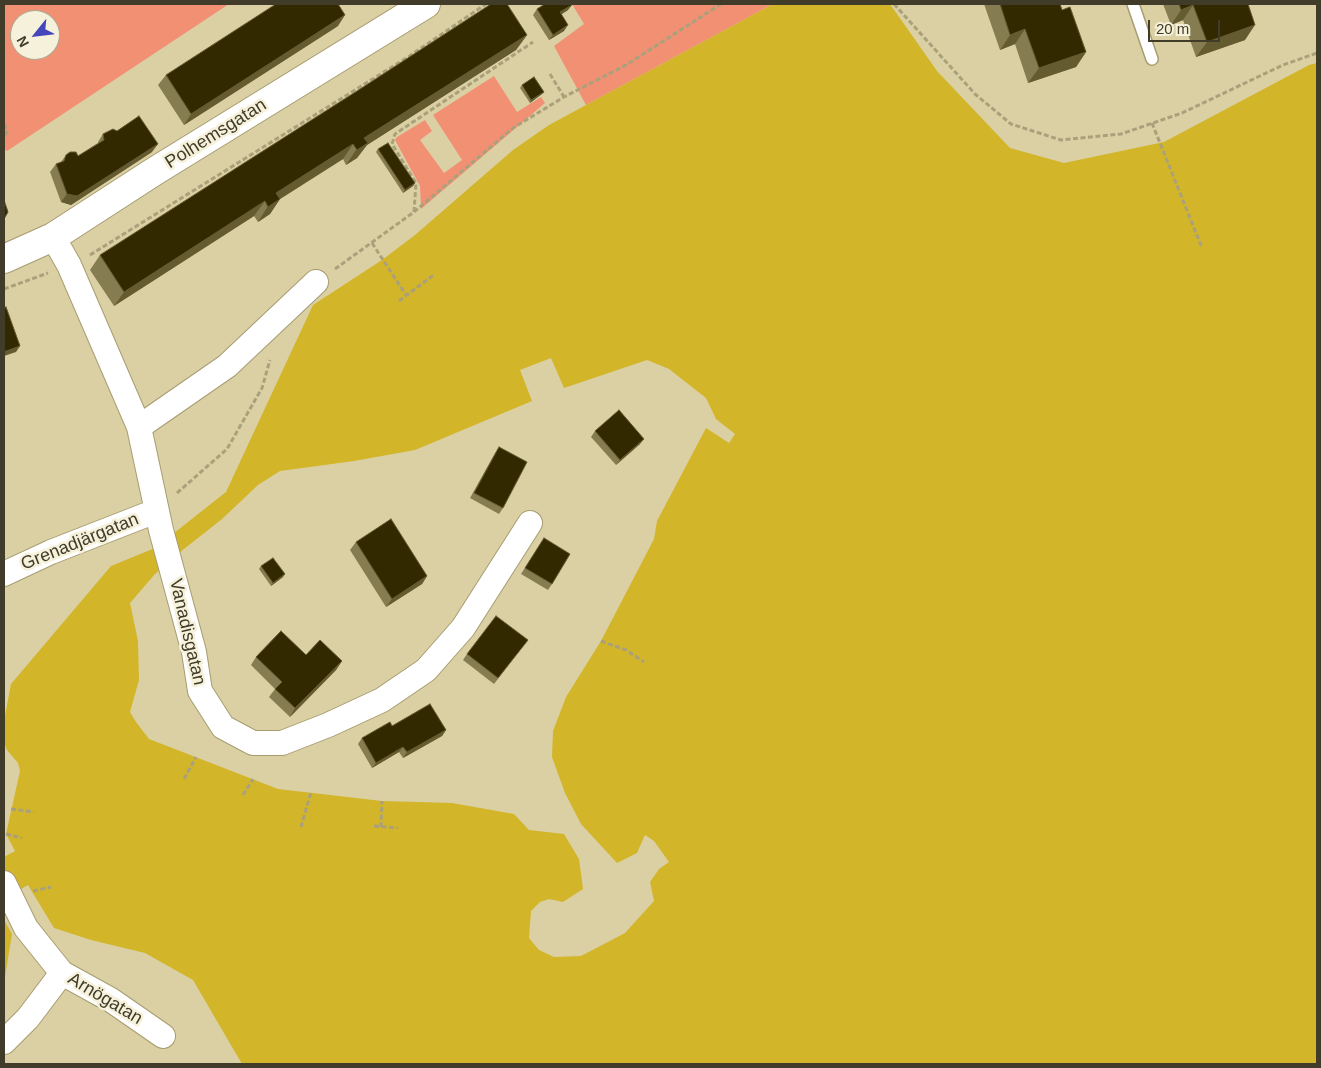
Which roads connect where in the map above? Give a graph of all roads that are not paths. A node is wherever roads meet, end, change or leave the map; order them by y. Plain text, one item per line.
1 (426, 4) edge
2 (1133, 4) edge
3 (1152, 59) dead end
4 (53, 237) junction
5 (4, 259) edge
6 (316, 282) road end
7 (138, 427) junction
8 (158, 520) junction
9 (530, 523) dead end
10 (4, 574) edge
11 (4, 882) edge
12 (62, 973) junction
13 (163, 1036) dead end
14 (4, 1042) edge

1 - 4 street, Polhemsgatan
2 - 3 lane
4 - 5 street, Polhemsgatan
4 - 7 street, Vanadisgatan
6 - 7 street
7 - 8 street, Vanadisgatan
8 - 9 street, Vanadisgatan
8 - 10 street, Grenadjärgatan
11 - 12 street, Arnögatan
12 - 13 street, Arnögatan
12 - 14 street

